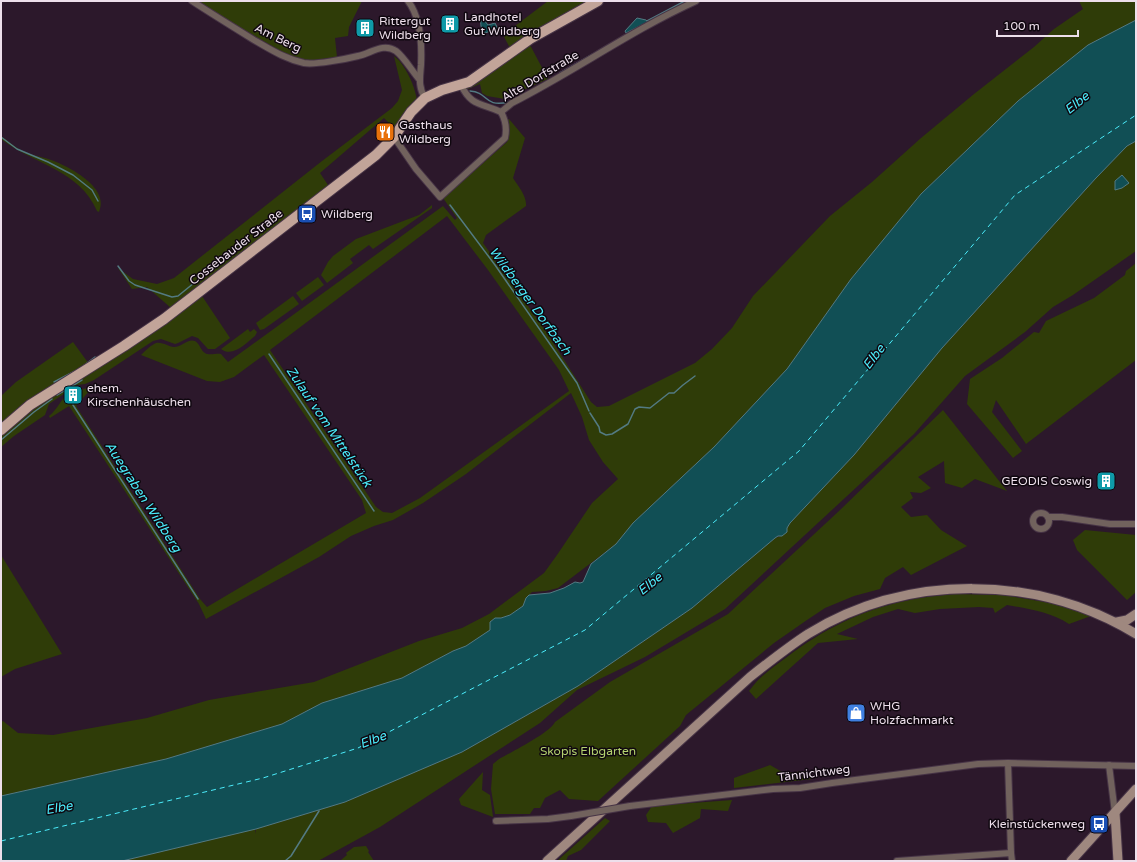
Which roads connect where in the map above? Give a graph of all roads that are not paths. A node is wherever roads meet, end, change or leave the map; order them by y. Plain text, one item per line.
1 (192, 1) edge
2 (408, 1) edge
3 (598, 1) edge
4 (696, 1) edge
5 (419, 79) junction
6 (460, 85) junction
7 (425, 98) junction
8 (501, 112) junction
9 (394, 137) junction
10 (1, 430) edge
11 (1048, 517) dead end
12 (1136, 524) edge
13 (1136, 614) edge
14 (1117, 622) junction
15 (1136, 634) edge
16 (1008, 763) junction
17 (1110, 765) junction
18 (1136, 766) edge
19 (1136, 789) edge
20 (1115, 813) junction
21 (496, 821) dead end
22 (1010, 853) junction
23 (547, 861) edge
24 (898, 861) edge
25 (1012, 861) edge
26 (1071, 861) edge
27 (1118, 861) edge

1 - 5 street, Am Berg
2 - 5 street
3 - 6 main road, Cossebauder Straße
4 - 8 street, Alte Dorfstraße
5 - 7 street
6 - 7 main road, Cossebauder Straße
6 - 8 street
7 - 9 main road, Cossebauder Straße
8 - 9 street, Alte Dorfstraße
9 - 10 main road, Cossebauder Straße
11 - 12 street
13 - 14 main road
14 - 15 main road
14 - 23 main road
16 - 17 street, Tännichtweg
16 - 21 street, Tännichtweg, bridge
16 - 22 street
17 - 18 street, Tännichtweg
17 - 20 street
19 - 20 main road
20 - 26 main road
20 - 27 main road
22 - 24 street
22 - 25 street

